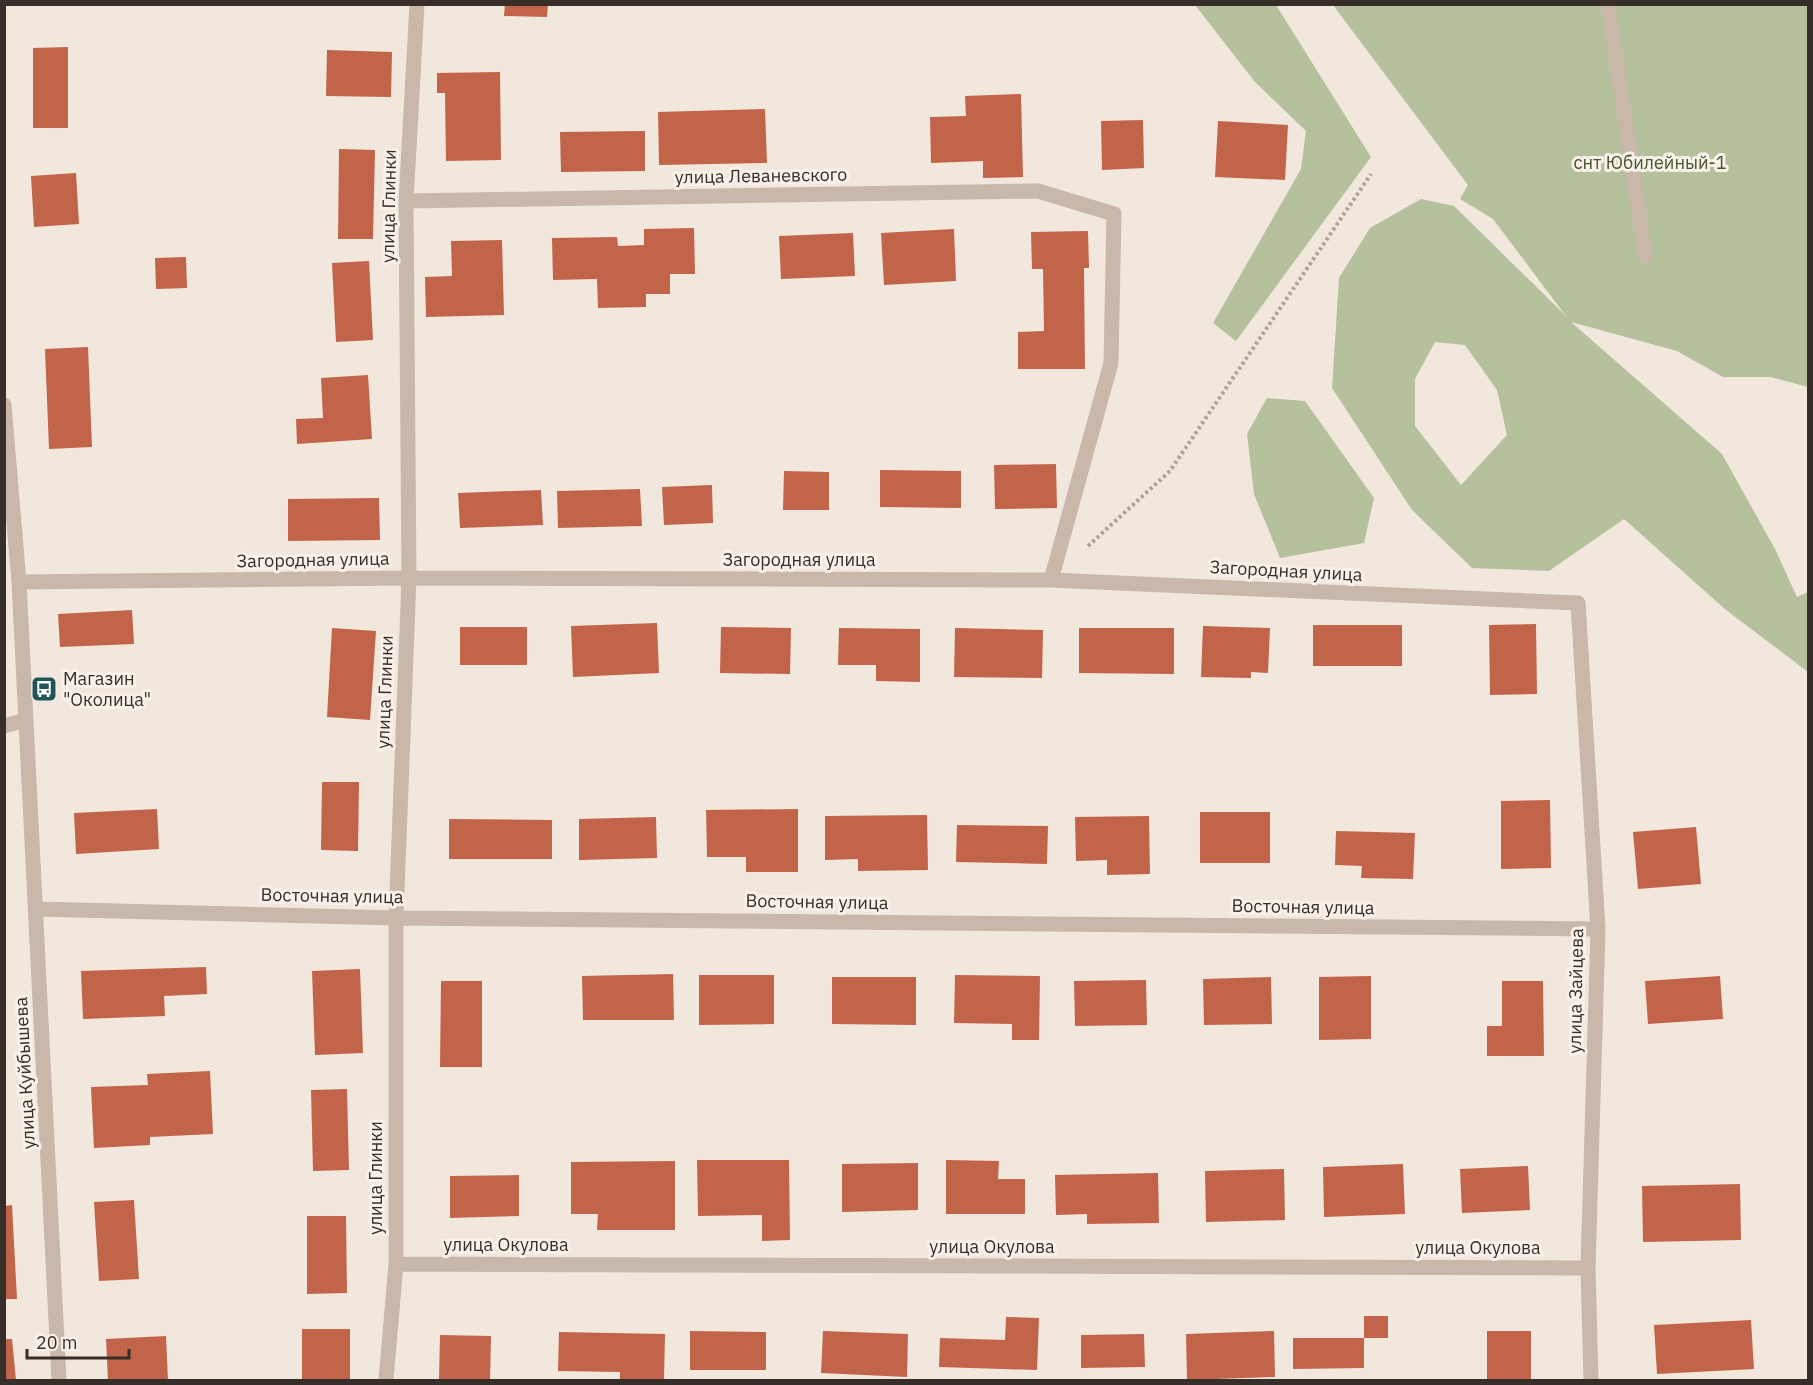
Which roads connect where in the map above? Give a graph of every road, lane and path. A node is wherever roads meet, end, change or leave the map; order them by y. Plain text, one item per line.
1 (417, 4) edge
2 (1608, 4) edge
3 (1371, 174) dead end
4 (406, 201) junction
5 (1645, 255) dead end
6 (4, 405) edge
7 (1085, 549) dead end
8 (409, 578) junction
9 (1051, 580) junction
10 (19, 582) junction
11 (1578, 603) joint
12 (26, 720) junction
13 (4, 726) edge
14 (36, 909) junction
15 (396, 918) junction
16 (1598, 929) junction
17 (396, 1264) junction
18 (1588, 1268) junction
19 (59, 1380) edge
20 (386, 1380) edge
21 (1591, 1380) edge

1 - 4 street, улица Глинки
2 - 5 street
3 - 7 path
4 - 8 street, улица Глинки
4 - 9 street, улица Леваневского
6 - 10 street, улица Куйбышева
8 - 9 street, Загородная улица
8 - 10 street, Загородная улица
8 - 15 street, улица Глинки
9 - 11 street, Загородная улица
10 - 12 street, улица Куйбышева
11 - 16 street, улица Зайцева
12 - 13 street
12 - 14 street, улица Куйбышева
14 - 15 street, Восточная улица
14 - 19 street, улица Куйбышева
15 - 16 street, Восточная улица
15 - 17 street, улица Глинки
16 - 18 street, улица Зайцева
17 - 18 street, улица Окулова
17 - 20 street, улица Глинки
18 - 21 street, улица Зайцева

